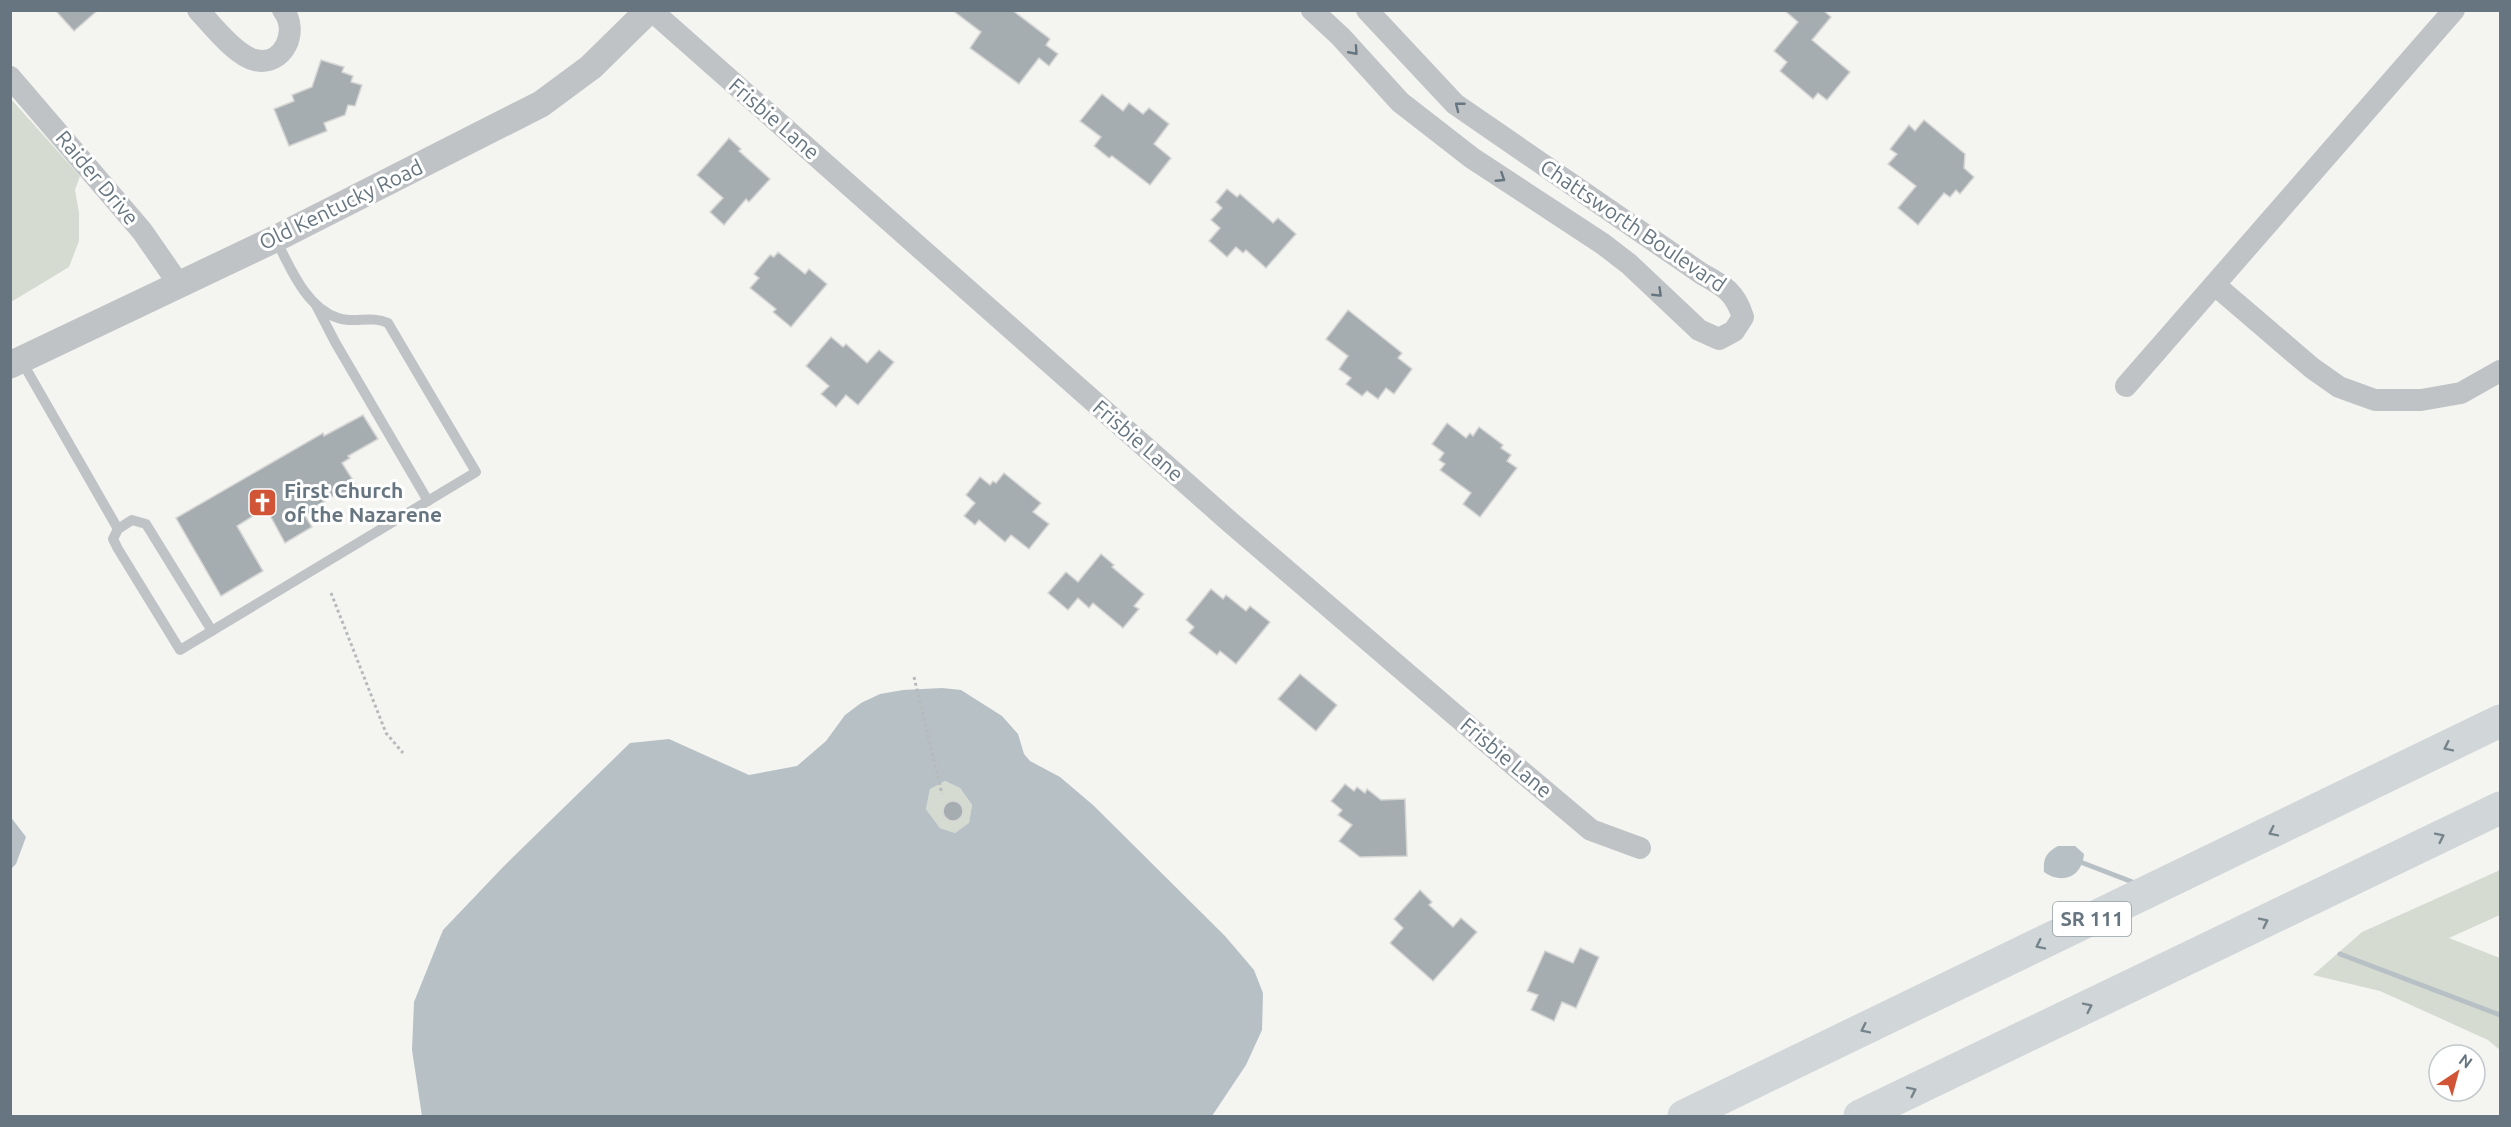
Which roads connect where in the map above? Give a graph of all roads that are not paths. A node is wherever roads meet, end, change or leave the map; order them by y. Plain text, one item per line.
1 (198, 10) edge
2 (283, 10) edge
3 (650, 10) edge
4 (1312, 10) edge
5 (1367, 10) edge
6 (2454, 10) edge
7 (10, 77) edge
8 (275, 239) junction
9 (178, 283) junction
10 (2215, 285) junction
11 (316, 305) junction
12 (16, 362) edge
13 (2500, 371) edge
14 (2127, 386) dead end
15 (428, 501) junction
16 (118, 529) junction
17 (212, 631) junction
18 (2500, 721) edge
19 (2500, 808) edge
20 (1640, 848) dead end
21 (1684, 1116) edge
22 (1860, 1116) edge

1 - 2 street
3 - 8 street, Old Kentucky Road
3 - 20 street, Frisbie Lane
4 -> 5 street, Chattsworth Boulevard
6 - 10 street
7 - 9 street, Raider Drive
8 - 9 street, Old Kentucky Road
8 - 11 lane
9 - 12 street, Old Kentucky Road
10 - 13 street
10 - 14 street
11 - 15 lane
11 - 15 lane
12 - 16 lane
15 - 17 lane
16 - 17 lane
16 - 17 lane
18 -> 21 highway, SR 111
22 -> 19 highway

